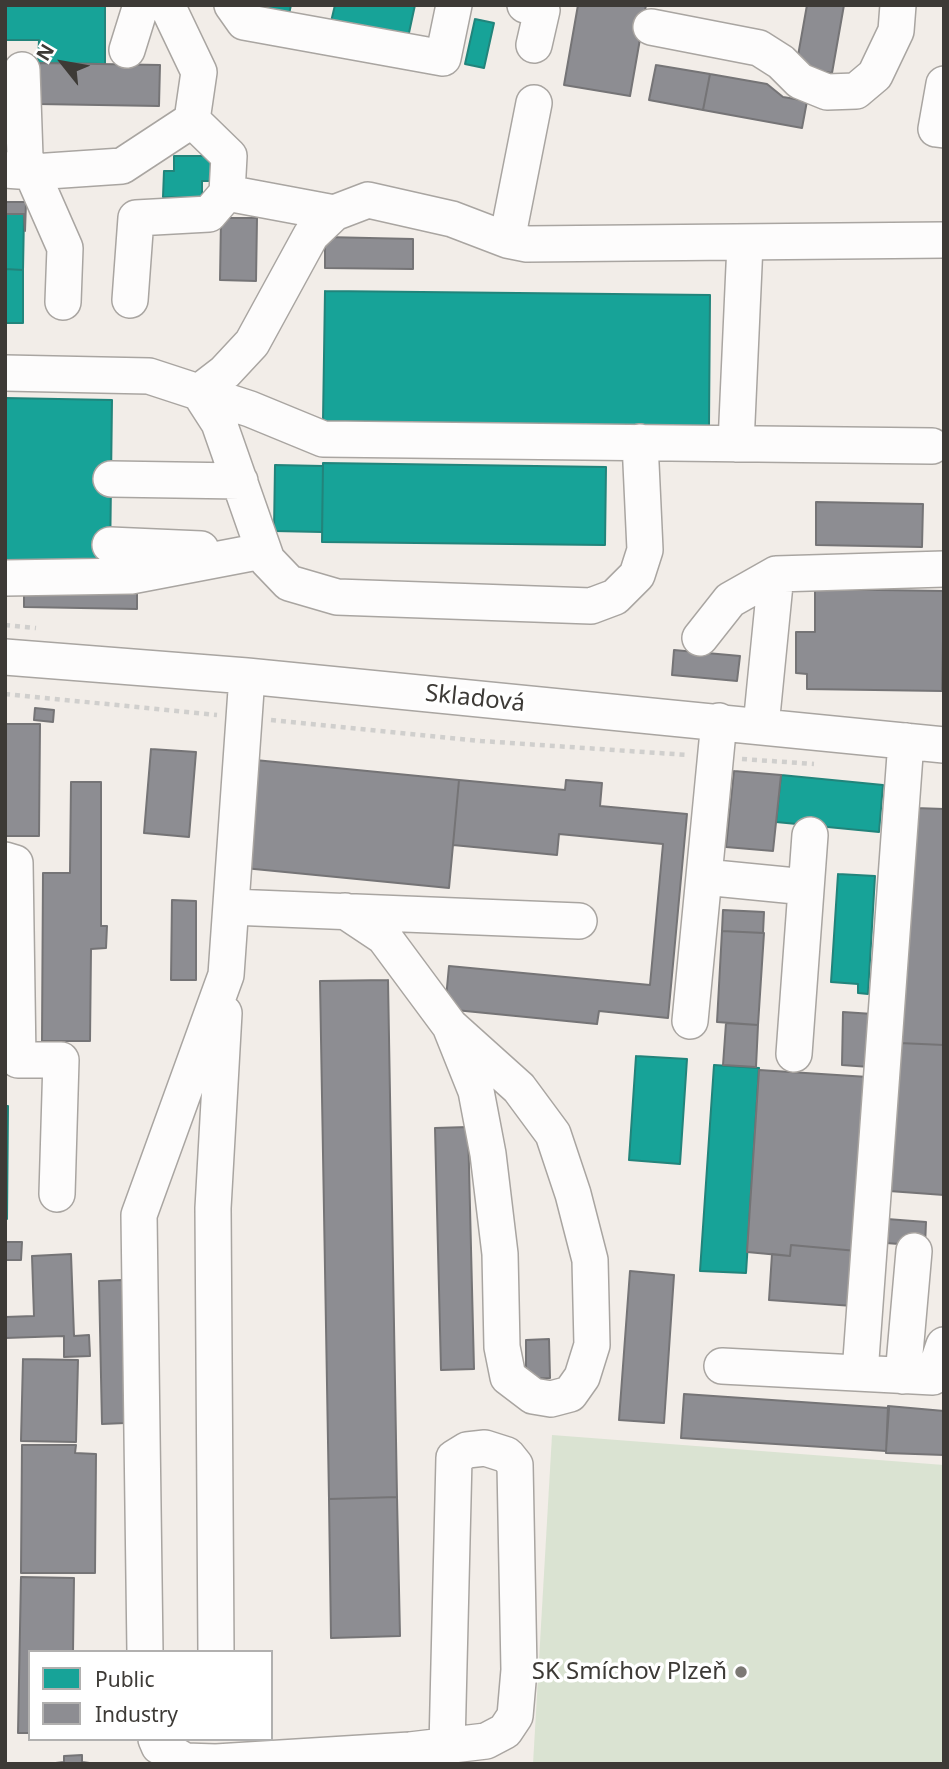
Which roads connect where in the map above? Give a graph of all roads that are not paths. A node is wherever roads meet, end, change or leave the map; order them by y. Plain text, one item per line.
1 (141, 5) edge
2 (167, 5) edge
3 (232, 5) edge
4 (454, 5) edge
5 (525, 5) edge
6 (898, 5) edge
7 (651, 27) dead end
8 (534, 45) dead end
9 (127, 50) dead end
10 (22, 70) dead end
11 (944, 84) edge
12 (534, 103) dead end
13 (192, 120) junction
14 (944, 130) edge
15 (19, 171) edge
16 (227, 193) junction
17 (334, 213) junction
18 (508, 240) junction
19 (944, 240) edge
20 (744, 244) junction
21 (130, 300) dead end
22 (63, 302) dead end
23 (5, 373) edge
24 (199, 392) junction
25 (640, 442) junction
26 (736, 444) junction
27 (932, 446) dead end
28 (111, 479) dead end
29 (240, 481) junction
30 (110, 545) dead end
31 (262, 551) junction
32 (944, 569) edge
33 (776, 574) junction
34 (5, 578) edge
35 (700, 638) dead end
36 (5, 657) edge
37 (247, 677) junction
38 (719, 721) junction
39 (761, 726) junction
40 (906, 741) junction
41 (944, 745) edge
42 (810, 835) dead end
43 (5, 860) edge
44 (704, 877) junction
45 (806, 887) junction
46 (231, 907) junction
47 (345, 911) junction
48 (579, 920) dead end
49 (11, 970) edge
50 (226, 975) junction
51 (690, 1021) dead end
52 (450, 1026) junction
53 (793, 1054) dead end
54 (57, 1194) dead end
55 (914, 1251) dead end
56 (944, 1345) edge
57 (722, 1366) dead end
58 (860, 1373) junction
59 (903, 1376) junction
60 (145, 1650) edge
61 (216, 1650) edge
62 (157, 1741) edge
63 (447, 1746) junction
64 (216, 1751) edge

1 - 9 street
2 - 13 street
3 - 4 street
5 - 8 street
6 - 7 street
10 - 15 street
11 - 14 street
12 - 18 street
13 - 15 street
13 - 16 street
15 - 22 street
16 - 17 street
16 - 21 street
17 - 18 street
17 - 24 street
18 - 20 street
19 - 20 street
20 - 26 street
23 - 24 street
24 - 25 street
24 - 29 street
25 - 26 street
25 - 31 street
26 - 27 street
28 - 29 street
29 - 31 street
30 - 31 street
31 - 34 street
32 - 33 street
33 - 35 street
33 - 39 street
36 - 37 street, Skladová
37 - 38 street, Skladová
37 - 46 street
38 - 39 street, Skladová
38 - 44 street
39 - 40 street, Skladová
40 - 41 street, Skladová
40 - 58 street
42 - 45 street
43 - 49 street
44 - 45 street
44 - 51 street
45 - 53 street
46 - 47 street
46 - 50 street
47 - 48 street
47 - 52 street
49 - 54 street
50 - 60 street
50 - 61 street
52 - 52 street
55 - 59 street
56 - 59 street
57 - 58 street
58 - 59 street
62 - 64 street
63 - 63 street
63 - 64 street

